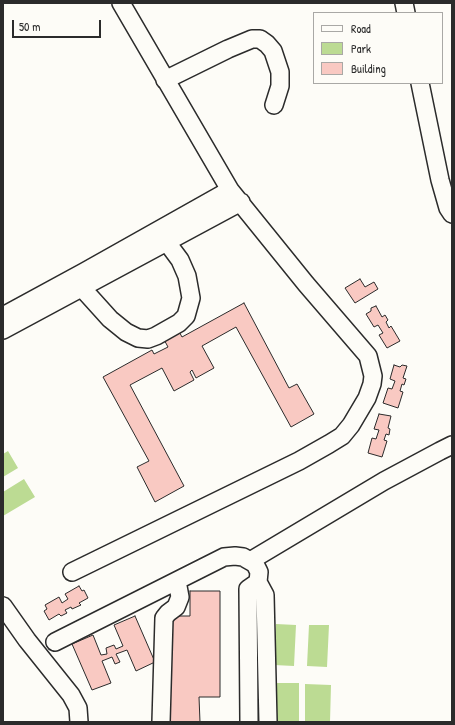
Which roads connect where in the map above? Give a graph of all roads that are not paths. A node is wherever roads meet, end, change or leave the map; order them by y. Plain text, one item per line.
1 (121, 3) edge
2 (165, 80) junction
3 (420, 84) edge
4 (274, 106) dead end
5 (235, 196) junction
6 (452, 214) edge
7 (162, 236) junction
8 (79, 282) junction
9 (3, 316) edge
10 (3, 330) edge
11 (452, 445) edge
12 (250, 561) junction
13 (72, 572) dead end
14 (177, 581) junction
15 (258, 582) junction
16 (3, 606) edge
17 (55, 642) dead end
18 (80, 722) edge
19 (161, 722) edge
20 (249, 722) edge
21 (268, 722) edge

1 - 2 street
2 - 4 street
2 - 5 street
3 - 6 street
5 - 7 street
5 - 13 street
7 - 8 street
7 - 8 street
8 - 9 street
8 - 10 street
11 - 12 street
12 - 14 street
12 - 15 street
14 - 17 street
14 - 19 street
15 - 20 street
15 - 21 street
16 - 18 street

